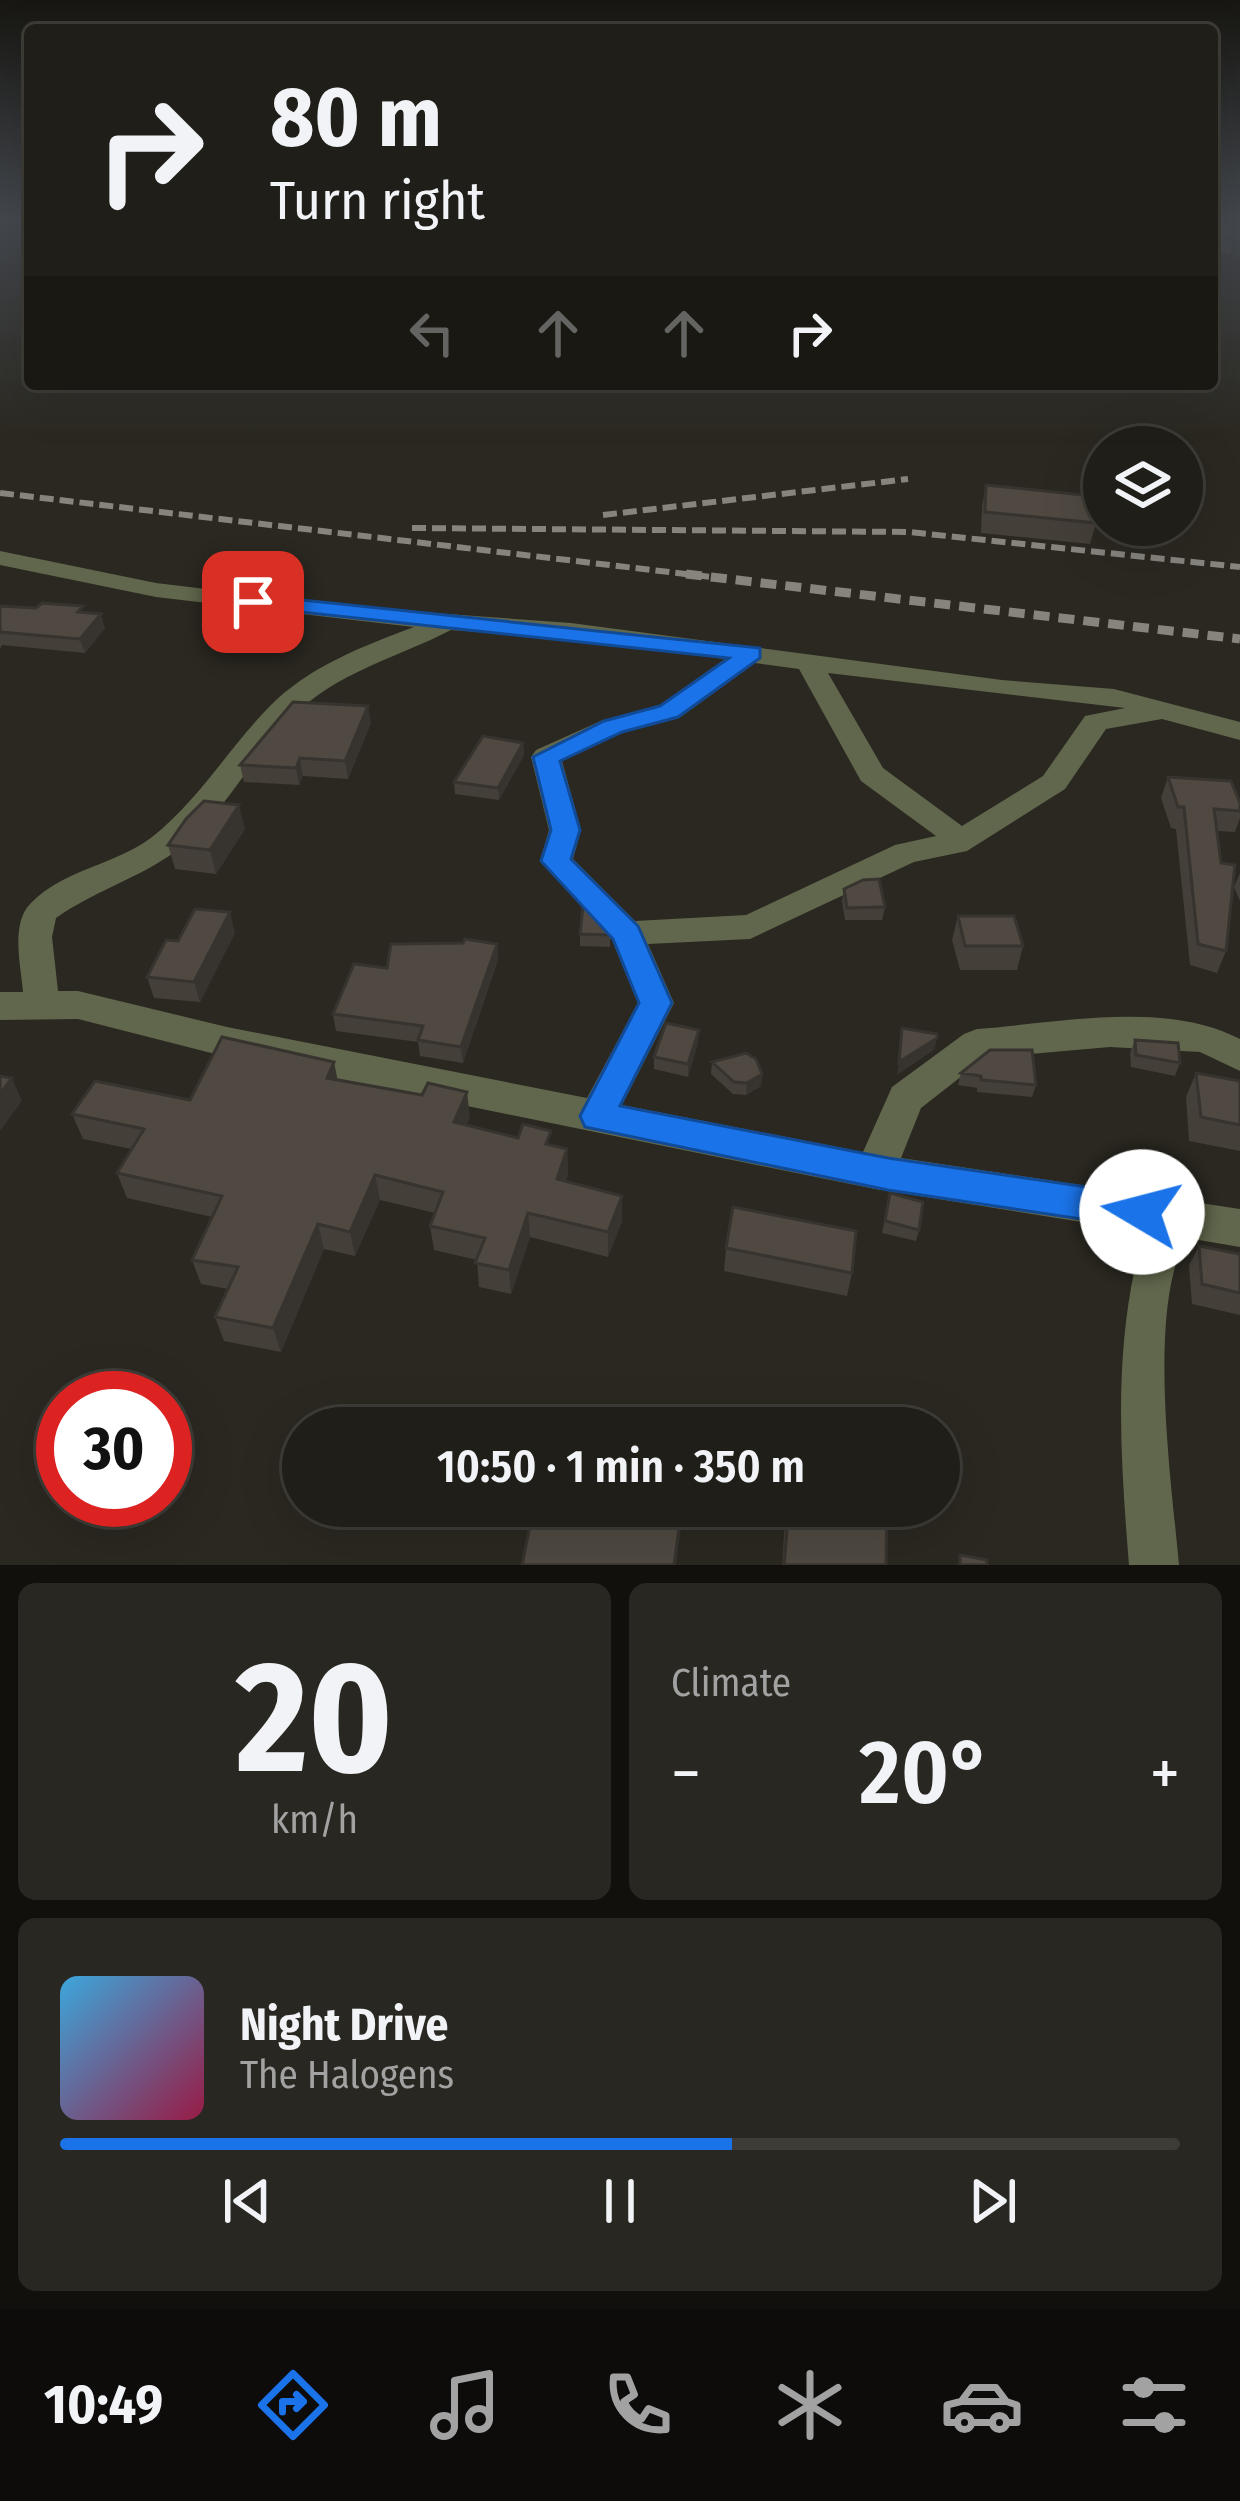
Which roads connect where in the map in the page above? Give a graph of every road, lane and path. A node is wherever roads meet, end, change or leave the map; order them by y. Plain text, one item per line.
1 (0, 558) edge
2 (453, 622) junction
3 (752, 653) junction
4 (808, 660) junction
5 (1167, 710) junction
6 (1240, 731) edge
7 (956, 843) junction
8 (627, 934) junction
9 (42, 1005) junction
10 (0, 1006) edge
11 (1240, 1056) edge
12 (597, 1116) junction
13 (875, 1172) junction
14 (1184, 1218) junction
15 (1240, 1228) edge
16 (1154, 1565) edge

1 - 2 street
2 - 3 street
2 - 9 street
3 - 4 street
3 - 8 street
4 - 5 street
4 - 7 street
5 - 6 street
5 - 7 street
7 - 8 street
8 - 12 street
9 - 10 street
9 - 12 street
11 - 13 street
12 - 13 street
13 - 14 street
14 - 15 street
14 - 16 street

